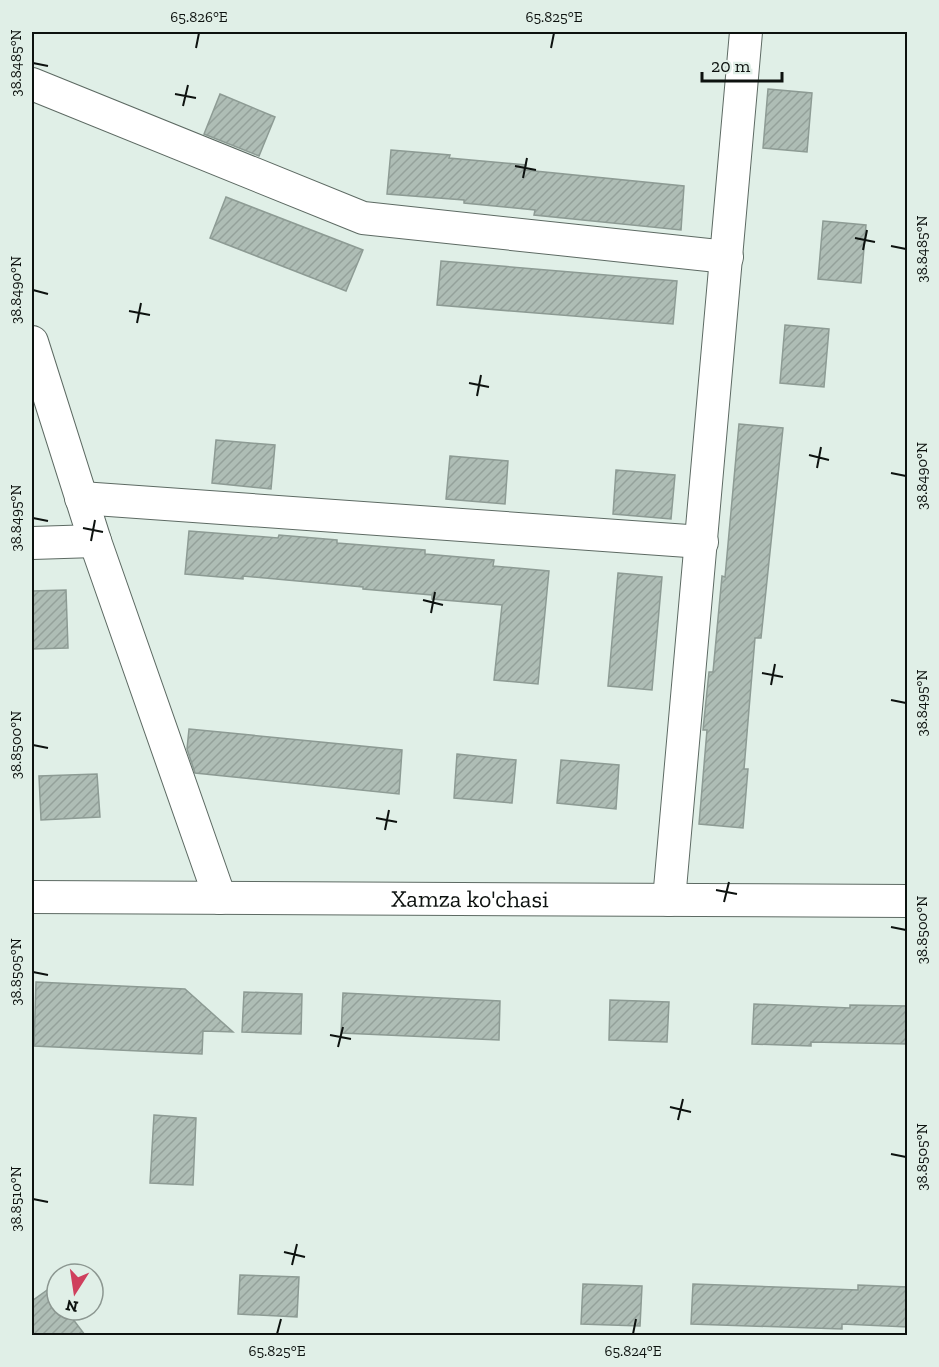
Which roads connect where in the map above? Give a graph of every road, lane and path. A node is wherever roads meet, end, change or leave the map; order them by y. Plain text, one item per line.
1 (746, 32) edge
2 (32, 84) edge
3 (727, 257) junction
4 (32, 342) edge
5 (81, 498) junction
6 (95, 541) junction
7 (702, 542) junction
8 (32, 543) edge
9 (32, 897) edge
10 (220, 898) junction
11 (669, 900) junction
12 (908, 901) edge

1 - 3 street
2 - 3 street
3 - 7 street
4 - 5 street
5 - 6 street
5 - 7 street
6 - 8 street
6 - 10 street
7 - 11 street
9 - 10 street, Xamza ko'chasi
10 - 11 street, Xamza ko'chasi
11 - 12 street, Xamza ko'chasi

